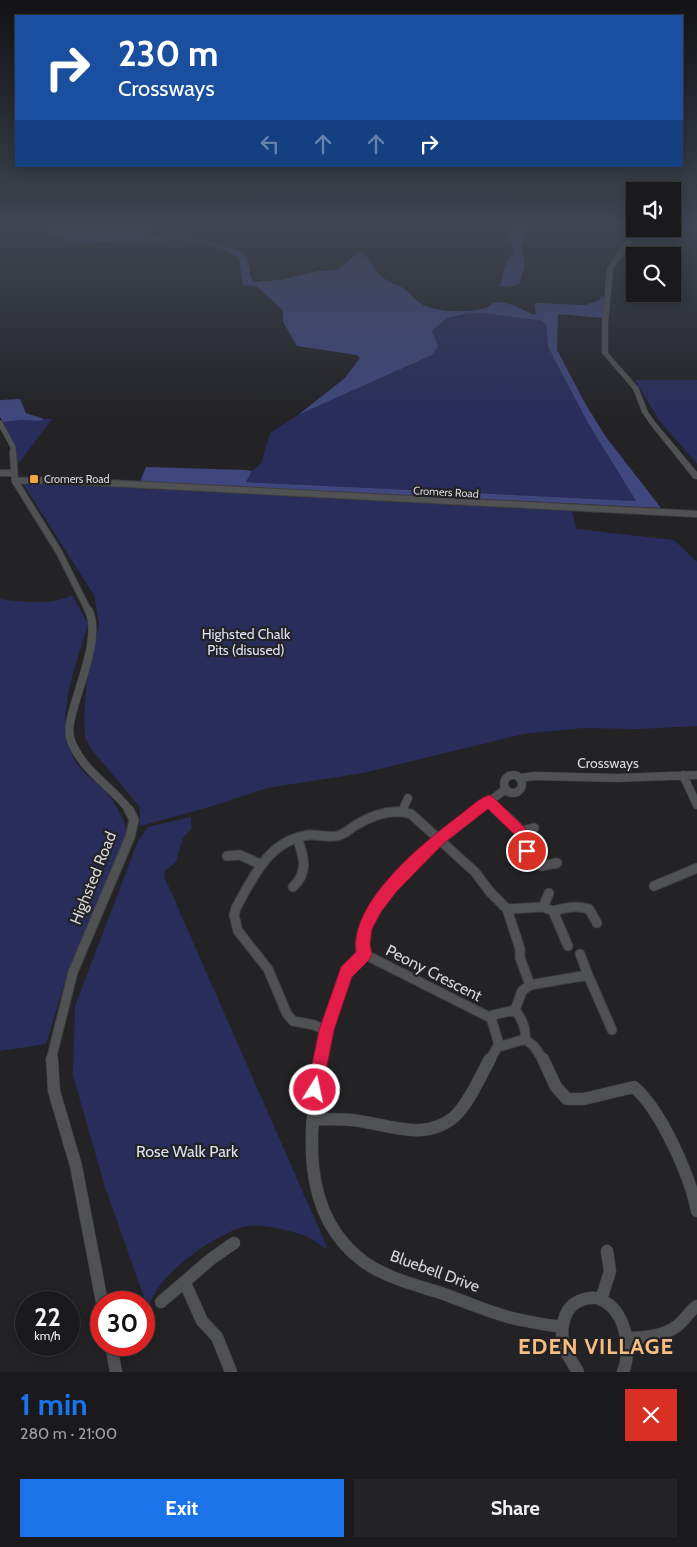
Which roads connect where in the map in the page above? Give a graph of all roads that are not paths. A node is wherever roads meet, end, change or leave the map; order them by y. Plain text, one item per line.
1 (608, 290) edge
2 (0, 423) edge
3 (0, 473) edge
4 (14, 473) junction
5 (697, 477) edge
6 (15, 481) junction
7 (697, 514) edge
8 (683, 775) junction
9 (697, 775) edge
10 (520, 778) junction
11 (506, 789) junction
12 (408, 798) dead end
13 (489, 801) junction
14 (697, 805) edge
15 (402, 811) junction
16 (534, 828) dead end
17 (520, 832) junction
18 (297, 838) junction
19 (439, 838) junction
20 (527, 851) junction
21 (227, 856) dead end
22 (516, 861) dead end
23 (557, 863) dead end
24 (262, 865) junction
25 (697, 868) edge
26 (654, 886) dead end
27 (293, 887) dead end
28 (549, 893) dead end
29 (507, 909) junction
30 (548, 909) junction
31 (597, 923) dead end
32 (568, 946) dead end
33 (364, 954) junction
34 (580, 954) dead end
35 (588, 975) junction
36 (530, 984) junction
37 (515, 1010) junction
38 (490, 1018) junction
39 (326, 1030) junction
40 (612, 1030) dead end
41 (524, 1039) junction
42 (499, 1044) junction
43 (313, 1119) junction
44 (697, 1211) edge
45 (234, 1243) dead end
46 (607, 1251) dead end
47 (185, 1283) junction
48 (100, 1291) edge
49 (601, 1300) junction
50 (161, 1302) dead end
51 (697, 1306) edge
52 (562, 1327) junction
53 (627, 1338) junction
54 (113, 1356) edge
55 (627, 1370) edge
56 (116, 1372) edge
57 (231, 1372) edge
58 (578, 1372) edge

1 - 5 street
2 - 4 street, Highsted Road
3 - 4 street
4 - 6 street, Highsted Road
6 - 7 street, Cromers Road
6 - 48 street, Highsted Road
8 - 9 street, Crossways
8 - 10 street, Crossways
8 - 14 street
10 - 11 street, Crossways
10 - 11 street, Crossways
11 - 13 street, Crossways
12 - 15 street
13 - 17 street
13 - 19 street, Crossways
15 - 18 street
15 - 19 street
16 - 17 street
17 - 20 street
18 - 24 street
18 - 27 street
19 - 29 street
19 - 33 street, Crossways
20 - 22 street
20 - 23 street
21 - 24 street
24 - 39 street
25 - 26 street
28 - 30 street
29 - 30 street
29 - 36 street
30 - 31 street
30 - 32 street
33 - 38 street, Peony Crescent
33 - 39 street
34 - 35 street
35 - 36 street
35 - 40 street
36 - 37 street
37 - 38 street
37 - 41 street
38 - 42 street
39 - 43 street, Bluebell Drive
41 - 42 street
41 - 44 street
42 - 43 street
43 - 52 street, Bluebell Drive
45 - 47 street
46 - 49 street
47 - 50 street
47 - 57 street
49 - 52 street
49 - 53 street
51 - 53 street
52 - 58 street
53 - 55 street
54 - 56 street

